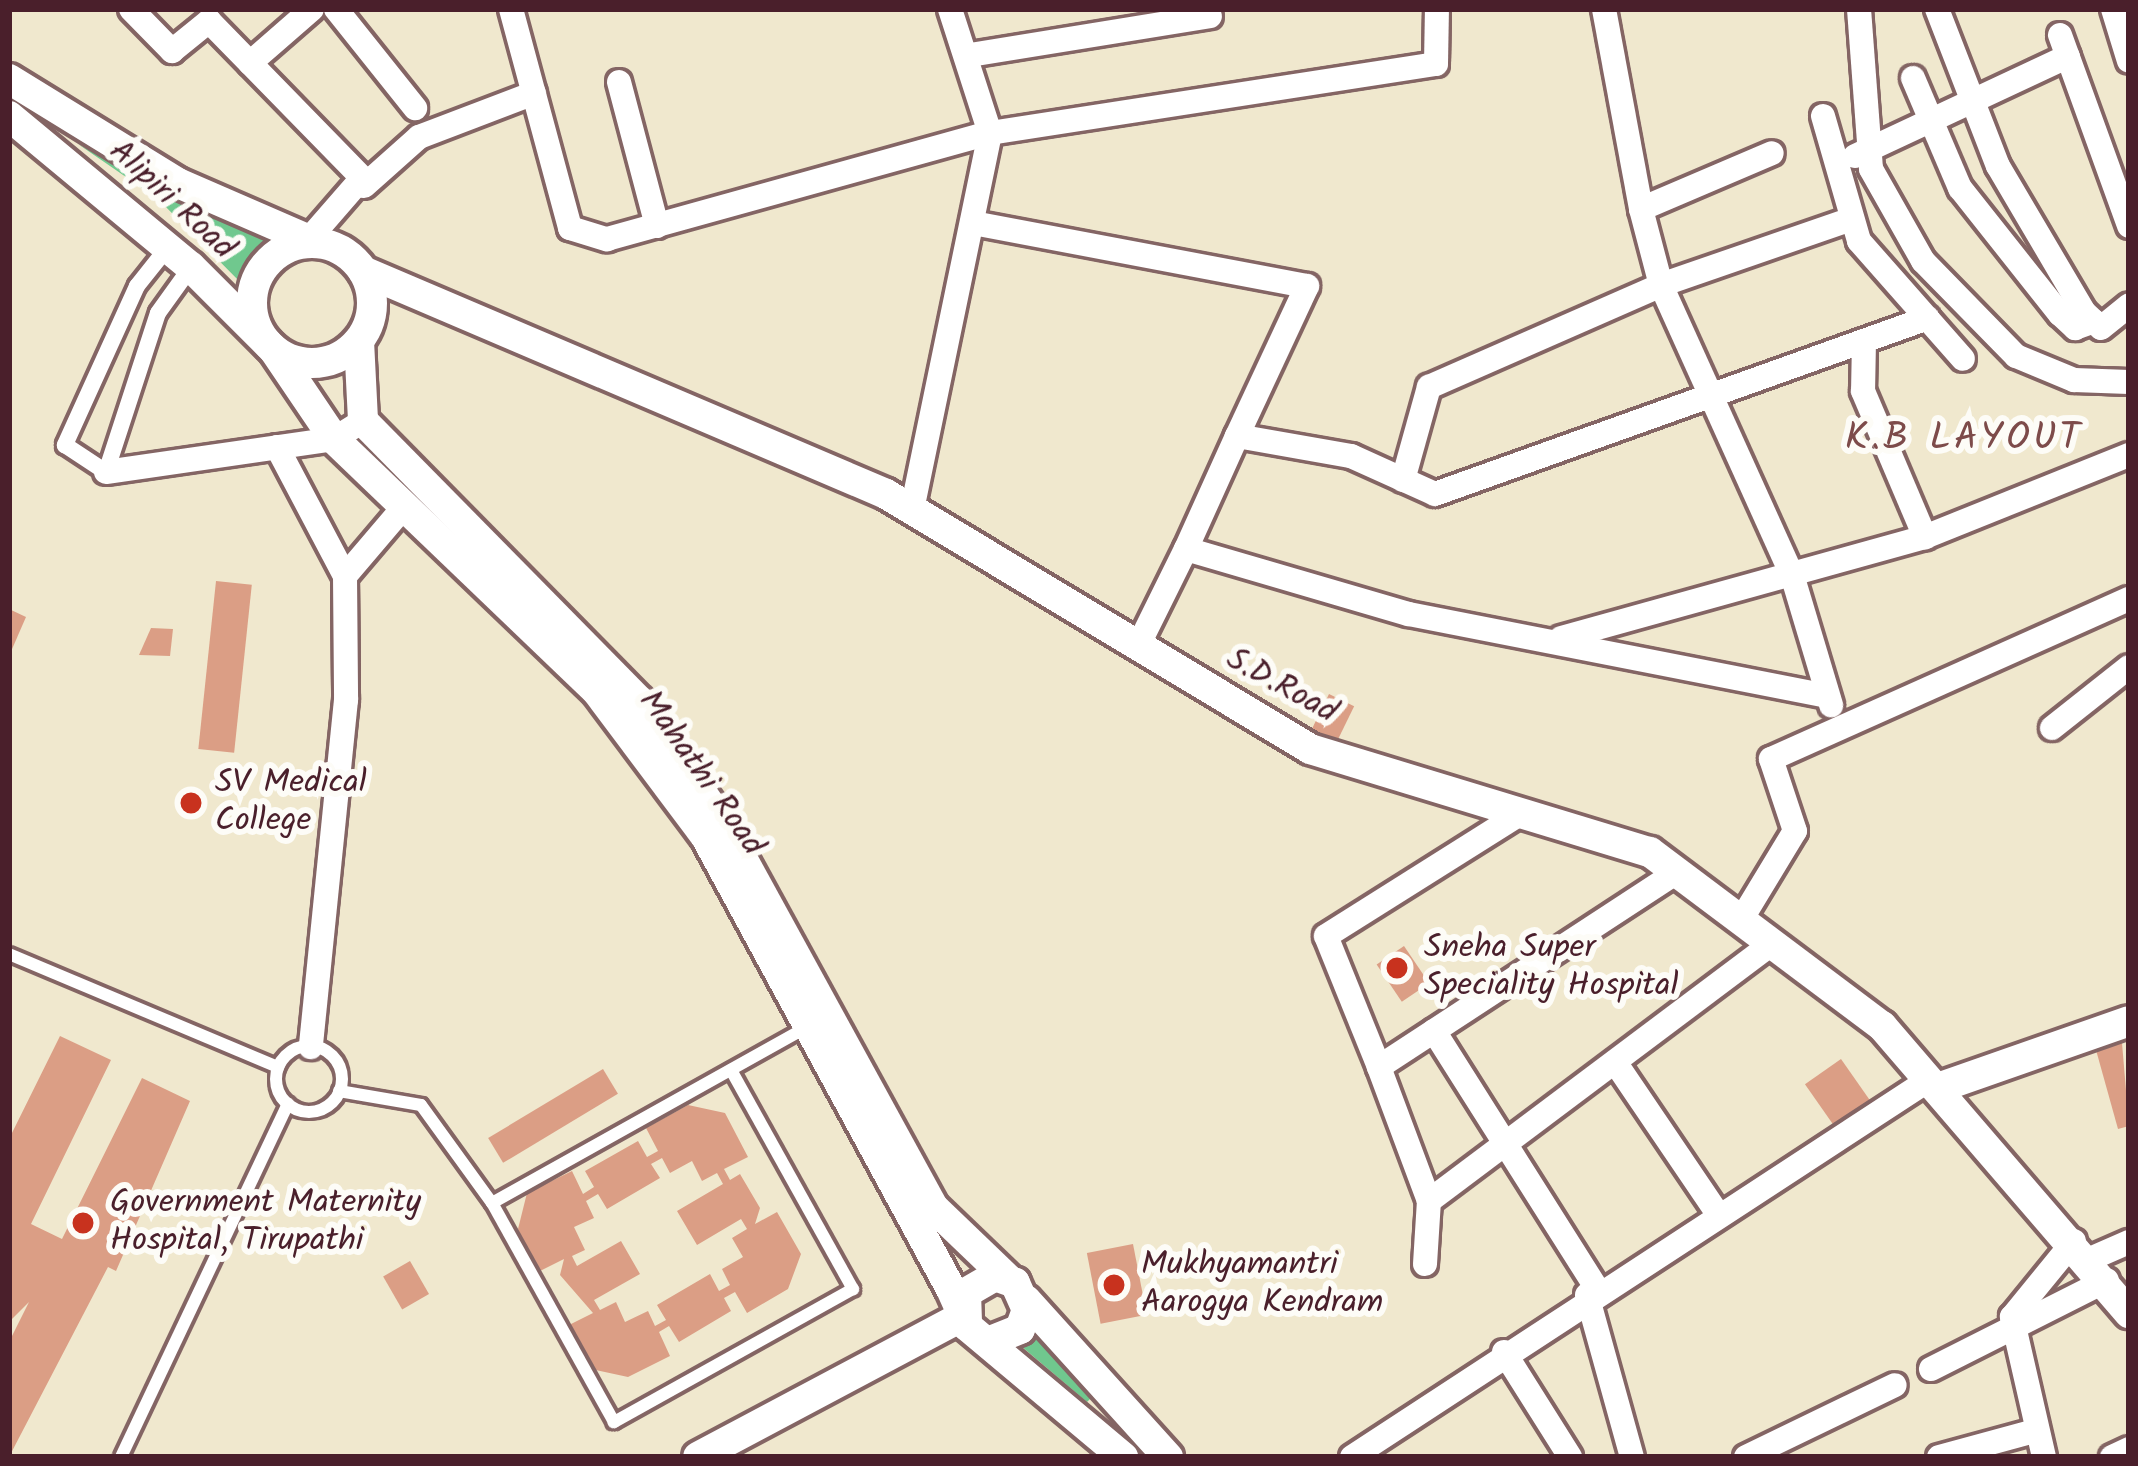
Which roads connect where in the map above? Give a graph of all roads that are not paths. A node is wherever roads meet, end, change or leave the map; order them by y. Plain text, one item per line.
1 (131, 9) edge
2 (312, 9) edge
3 (336, 9) edge
4 (512, 9) edge
5 (950, 9) edge
6 (1437, 9) edge
7 (1604, 9) edge
8 (1858, 9) edge
9 (1936, 9) edge
10 (2113, 9) edge
11 (1210, 16) dead end
12 (970, 55) junction
13 (2129, 61) edge
14 (250, 63) junction
15 (1913, 78) dead end
16 (9, 79) edge
17 (619, 82) dead end
18 (534, 93) junction
19 (1972, 100) junction
20 (415, 108) dead end
21 (9, 116) edge
22 (1823, 116) dead end
23 (1931, 120) junction
24 (990, 133) junction
25 (1869, 150) junction
26 (1772, 153) dead end
27 (1837, 165) junction
28 (364, 186) junction
29 (1640, 209) junction
30 (1852, 219) junction
31 (973, 223) junction
32 (657, 226) junction
33 (2129, 226) edge
34 (312, 241) junction
35 (179, 257) junction
36 (364, 271) junction
37 (1661, 286) junction
38 (2129, 305) edge
39 (1928, 319) junction
40 (2094, 321) junction
41 (359, 341) junction
42 (1864, 341) junction
43 (274, 350) junction
44 (1964, 359) dead end
45 (2129, 382) edge
46 (1711, 396) junction
47 (363, 421) junction
48 (1237, 436) junction
49 (334, 439) junction
50 (277, 447) junction
51 (2129, 455) edge
52 (106, 472) junction
53 (1403, 480) junction
54 (402, 509) junction
55 (913, 510) junction
56 (1925, 537) junction
57 (1186, 549) junction
58 (345, 576) junction
59 (1793, 578) junction
60 (2129, 599) edge
61 (1556, 639) junction
62 (1138, 646) junction
63 (2129, 667) edge
64 (1827, 697) junction
65 (1840, 723) junction
66 (2052, 728) dead end
67 (1521, 813) junction
68 (715, 831) junction
69 (1677, 872) junction
70 (1742, 920) junction
71 (1772, 943) junction
72 (9, 954) edge
73 (2129, 1021) edge
74 (810, 1026) junction
75 (1434, 1031) junction
76 (311, 1047) junction
77 (1615, 1062) junction
78 (278, 1067) junction
79 (1379, 1067) junction
80 (731, 1070) junction
81 (1934, 1083) junction
82 (339, 1091) junction
83 (288, 1105) junction
84 (1505, 1144) junction
85 (1429, 1202) junction
86 (492, 1203) junction
87 (1718, 1214) junction
88 (2129, 1242) edge
89 (2090, 1260) junction
90 (1425, 1264) dead end
91 (1016, 1289) junction
92 (1592, 1292) junction
93 (2129, 1313) edge
94 (977, 1330) junction
95 (2016, 1334) junction
96 (1504, 1352) junction
97 (1931, 1369) dead end
98 (1895, 1385) dead end
99 (1108, 1392) junction
100 (1082, 1416) junction
101 (2036, 1431) junction
102 (2129, 1449) edge
103 (121, 1457) edge
104 (698, 1457) edge
105 (741, 1457) edge
106 (1123, 1457) edge
107 (1168, 1457) edge
108 (1352, 1457) edge
109 (1570, 1457) edge
110 (1632, 1457) edge
111 (1746, 1457) edge
112 (1939, 1457) edge
113 (2044, 1457) edge
114 (2112, 1457) edge

1 - 14 street
2 - 14 street
3 - 20 street
4 - 18 street
5 - 12 street
6 - 24 street
7 - 29 street
8 - 25 street
9 - 19 street
10 - 13 street
11 - 12 street
12 - 24 street
14 - 28 street
15 - 23 street
16 - 34 street, Alipiri Road
17 - 32 street
18 - 28 street
18 - 32 street
19 - 23 street
19 - 33 street
19 - 40 street
21 - 35 street, Alipiri Road
22 - 27 street
23 - 25 street
23 - 40 street
24 - 31 street
24 - 32 street
25 - 27 street
25 - 45 street
26 - 29 street
27 - 30 street
28 - 34 street
29 - 37 street
30 - 37 street
30 - 39 street
31 - 48 street
31 - 55 street
34 - 36 street
34 - 43 street
35 - 43 street, Alipiri Road
35 - 52 street
35 - 52 street
36 - 41 street
36 - 55 street, S.D.Road
37 - 46 street
37 - 53 street
38 - 40 street
39 - 42 street
39 - 44 street
41 - 43 street
41 - 47 street
42 - 46 street
42 - 56 street
43 - 49 street, Mahathi Road
46 - 53 street
46 - 59 street
47 - 49 street
47 - 68 street, Mahathi Road
48 - 53 street
48 - 57 street
49 - 50 street
49 - 54 street, Mahathi Road
50 - 52 street
50 - 58 street
51 - 56 street
54 - 58 street
54 - 68 street, Mahathi Road
55 - 62 street, S.D.Road
56 - 59 street
57 - 61 street
57 - 62 street
58 - 76 street
59 - 61 street
59 - 64 street
60 - 65 street
61 - 64 street
62 - 67 street, S.D.Road
63 - 66 street
64 - 65 street
65 - 70 street
67 - 69 street, S.D.Road
67 - 79 street
68 - 74 street, Mahathi Road
68 - 91 street, Mahathi Road
69 - 70 street, S.D.Road
69 - 75 street
70 - 71 street, S.D.Road
71 - 77 street
71 - 81 street, S.D.Road
72 - 78 lane
73 - 81 street
74 - 80 lane
74 - 94 street, Mahathi Road
75 - 79 street
75 - 84 street
76 - 78 lane
76 - 82 lane
77 - 84 street
77 - 87 street
78 - 83 lane
79 - 85 street
80 - 86 lane
80 - 86 lane
81 - 87 street
81 - 89 street, S.D.Road
82 - 83 lane
82 - 86 lane
83 - 103 lane
84 - 85 street
84 - 92 street
85 - 90 street
87 - 92 street
88 - 89 street
89 - 93 street, S.D.Road
89 - 95 street
89 - 95 street
91 - 94 street
91 - 94 street
91 - 99 street, Mahathi Road
92 - 96 street
92 - 110 street
94 - 100 street, Mahathi Road
94 - 104 street
94 - 105 street
95 - 97 street
95 - 101 street
96 - 108 street
96 - 109 street
98 - 111 street
99 - 100 street
99 - 107 street, Mahathi Road
100 - 106 street, Mahathi Road
101 - 112 street
101 - 113 street
102 - 114 street

